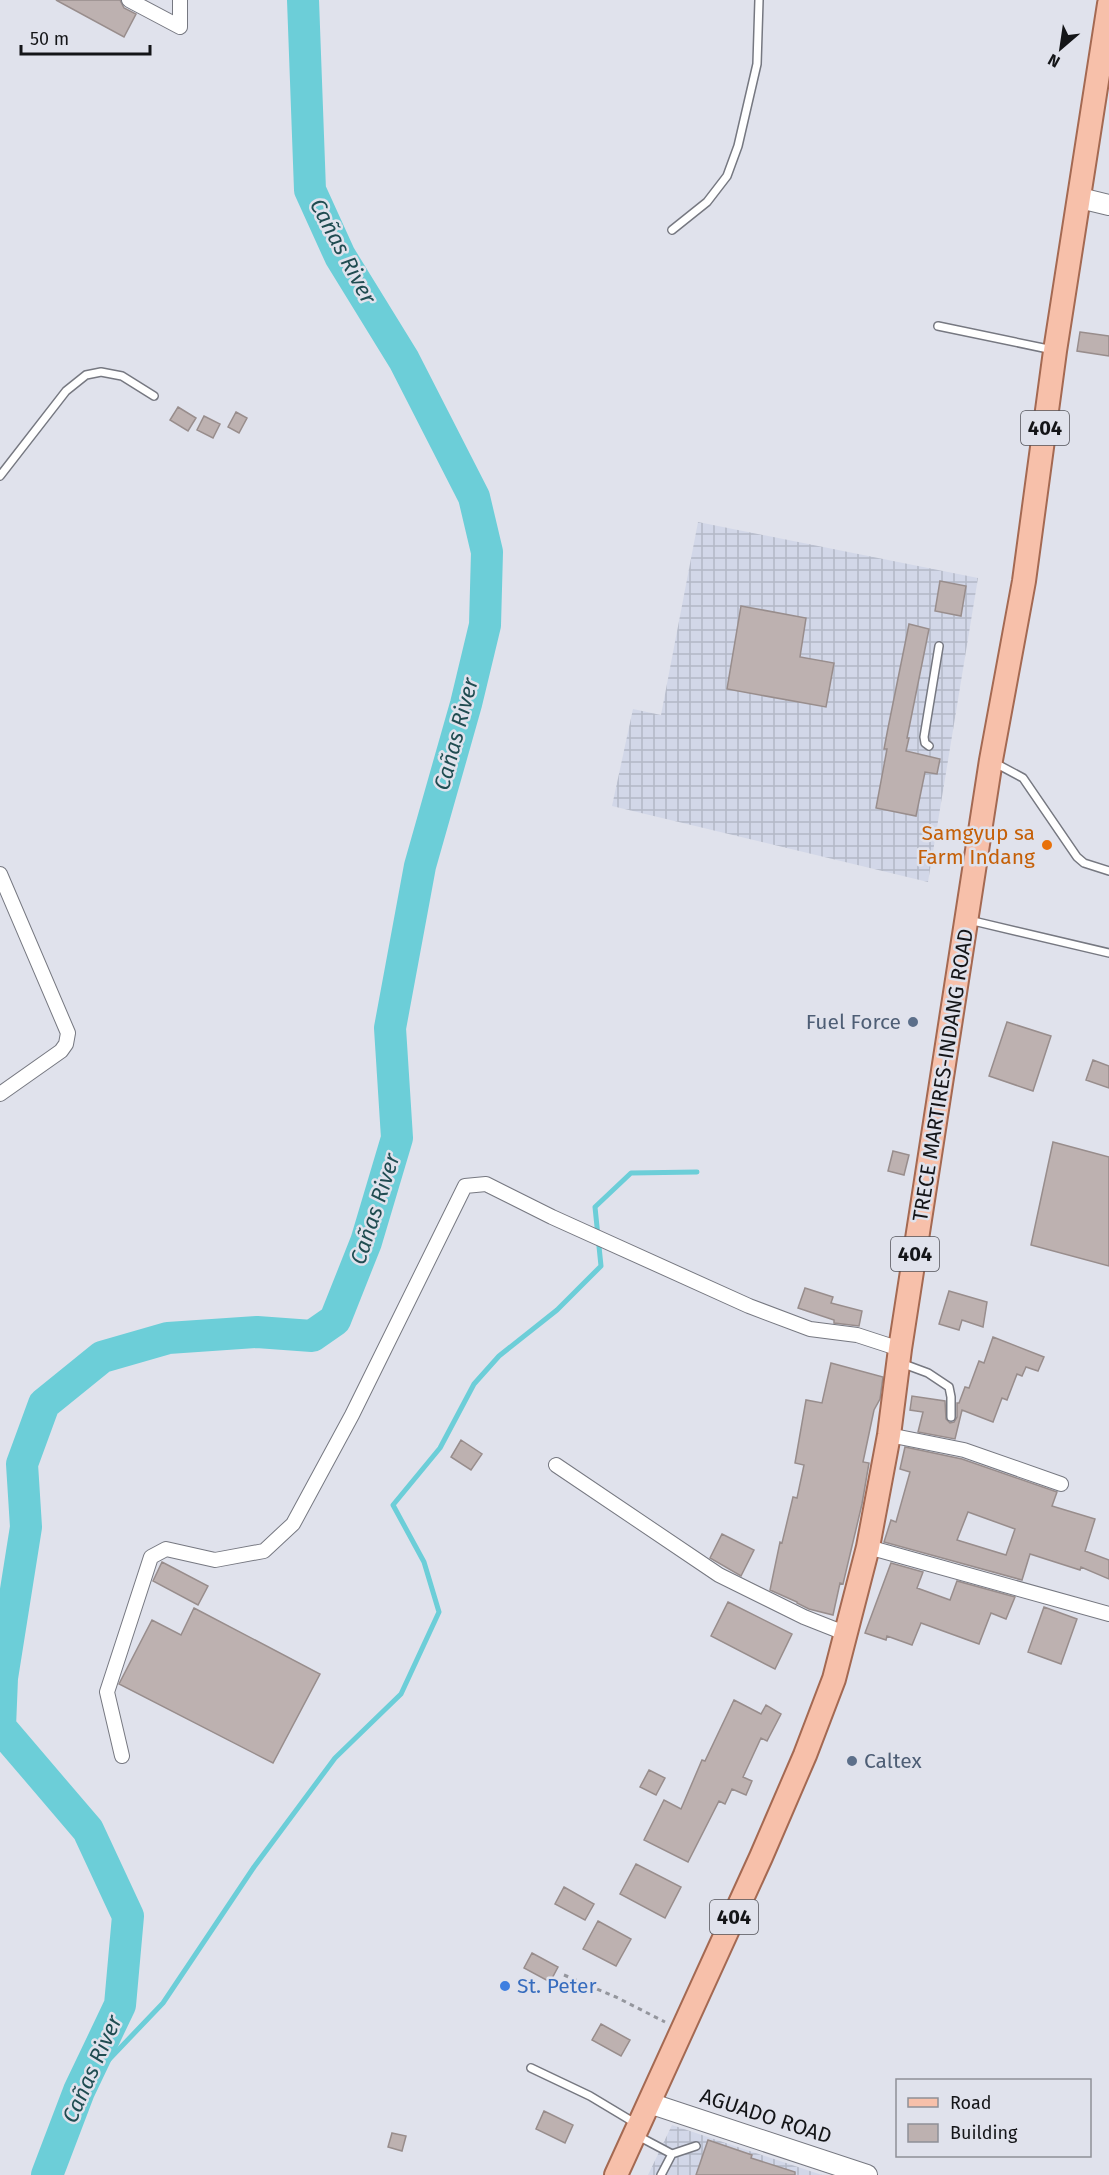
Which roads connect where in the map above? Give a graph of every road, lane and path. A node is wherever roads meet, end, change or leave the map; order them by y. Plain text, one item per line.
1 (129, 0) edge
2 (180, 0) edge
3 (759, 0) edge
4 (1109, 3) edge
5 (1080, 198) junction
6 (1109, 205) edge
7 (672, 230) dead end
8 (938, 326) dead end
9 (1055, 351) junction
10 (154, 396) dead end
11 (0, 476) edge
12 (939, 646) dead end
13 (929, 746) dead end
14 (991, 760) junction
15 (1109, 871) edge
16 (0, 874) edge
17 (967, 919) junction
18 (1109, 953) edge
19 (0, 1094) edge
20 (899, 1356) junction
21 (951, 1417) dead end
22 (889, 1435) junction
23 (556, 1465) dead end
24 (1061, 1484) dead end
25 (868, 1547) junction
26 (1109, 1614) edge
27 (847, 1634) junction
28 (122, 1756) dead end
29 (564, 1975) dead end
30 (682, 2031) junction
31 (531, 2068) dead end
32 (650, 2103) junction
33 (637, 2130) junction
34 (696, 2146) dead end
35 (672, 2154) junction
36 (616, 2175) edge
37 (661, 2175) edge
38 (867, 2175) edge

1 - 2 street
3 - 7 lane
4 - 5 main road, TRECE MARTIRES-INDANG ROAD / 404
5 - 6 street
5 - 9 main road, TRECE MARTIRES-INDANG ROAD / 404
8 - 9 lane
9 - 14 main road, TRECE MARTIRES-INDANG ROAD / 404
10 - 11 lane
12 - 13 lane
14 - 15 lane
14 - 17 main road, TRECE MARTIRES-INDANG ROAD / 404
16 - 19 street
17 - 18 lane
17 - 20 main road, TRECE MARTIRES-INDANG ROAD / 404
20 - 21 lane
20 - 22 main road, TRECE MARTIRES-INDANG ROAD / 404
20 - 28 street
22 - 24 street
22 - 25 main road, TRECE MARTIRES-INDANG ROAD / 404
23 - 27 street
25 - 26 street
25 - 27 main road, TRECE MARTIRES-INDANG ROAD / 404
27 - 30 main road, TRECE MARTIRES-INDANG ROAD / 404
29 - 30 path
30 - 32 main road, TRECE MARTIRES-INDANG ROAD / 404
31 - 33 lane
32 - 33 main road, TRECE MARTIRES-INDANG ROAD / 404
32 - 38 street, AGUADO ROAD
33 - 35 lane
33 - 36 main road, TRECE MARTIRES-INDANG ROAD / 404
34 - 35 lane
35 - 37 lane

